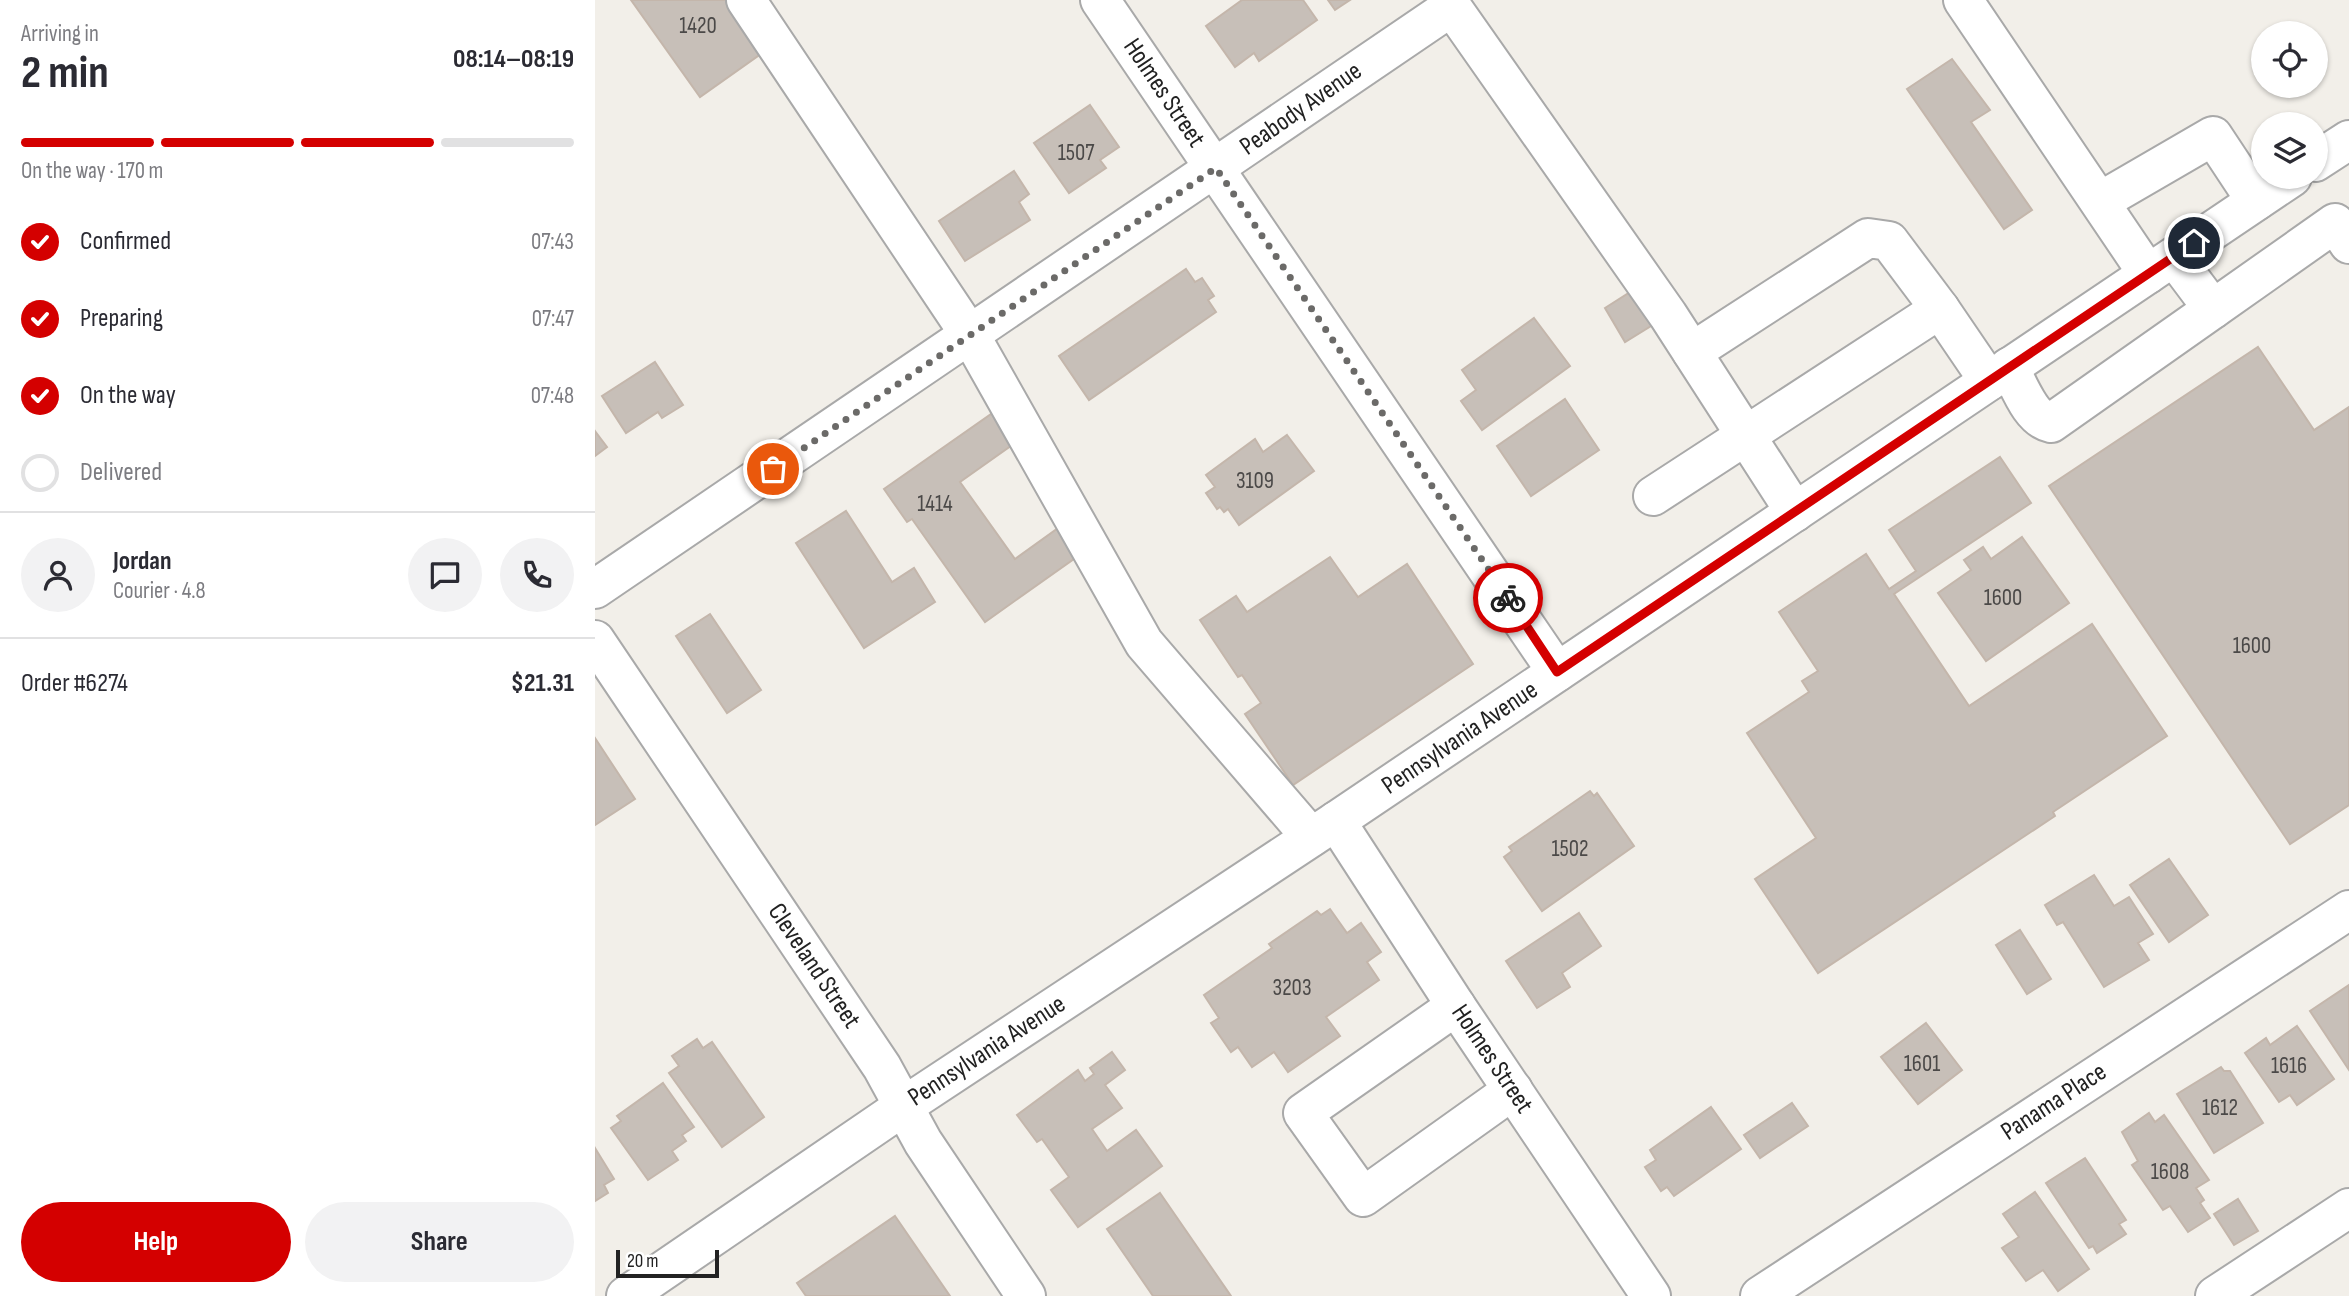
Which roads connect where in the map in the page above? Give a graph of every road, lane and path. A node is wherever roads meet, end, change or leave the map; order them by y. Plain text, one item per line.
1 (746, 0) edge
2 (1101, 0) edge
3 (1963, 0) edge
4 (1449, 3) edge
5 (2349, 140) edge
6 (2328, 154) edge
7 (1216, 168) junction
8 (2274, 189) edge
9 (2101, 201) junction
10 (2256, 201) junction
11 (2349, 244) edge
12 (2161, 265) junction
13 (1940, 309) junction
14 (2213, 309) junction
15 (970, 335) junction
16 (1692, 352) junction
17 (1999, 374) junction
18 (1744, 434) junction
19 (1653, 496) dead end
20 (1795, 512) junction
21 (595, 589) edge
22 (595, 640) edge
23 (1557, 672) junction
24 (1324, 829) junction
25 (2349, 910) edge
26 (1456, 1006) junction
27 (1513, 1090) junction
28 (904, 1106) junction
29 (2349, 1208) edge
30 (626, 1296) edge
31 (1026, 1296) edge
32 (1651, 1296) edge
33 (1760, 1296) edge
34 (2215, 1296) edge

1 - 15 street, Holmes Street
2 - 7 street, Holmes Street
3 - 9 street
4 - 7 street, Peabody Avenue
4 - 16 street
5 - 6 street
7 - 15 street, Peabody Avenue
7 - 23 street, Holmes Street
8 - 10 street, Pennsylvania Avenue
9 - 10 street
9 - 12 street
10 - 12 street, Pennsylvania Avenue
11 - 14 street
12 - 14 street
12 - 17 street, Pennsylvania Avenue
13 - 16 street
13 - 17 street
13 - 18 street
14 - 17 street
15 - 21 street, Peabody Avenue
15 - 24 street, Holmes Street
16 - 18 street
17 - 20 street, Pennsylvania Avenue
18 - 19 street
18 - 20 street
20 - 23 street, Pennsylvania Avenue
22 - 28 street, Cleveland Street
23 - 24 street, Pennsylvania Avenue
24 - 26 street, Holmes Street
24 - 28 street, Pennsylvania Avenue
25 - 33 street, Panama Place
26 - 27 street, Holmes Street
26 - 27 street
27 - 32 street, Holmes Street
28 - 30 street, Pennsylvania Avenue
28 - 31 street, Cleveland Street
29 - 34 street

